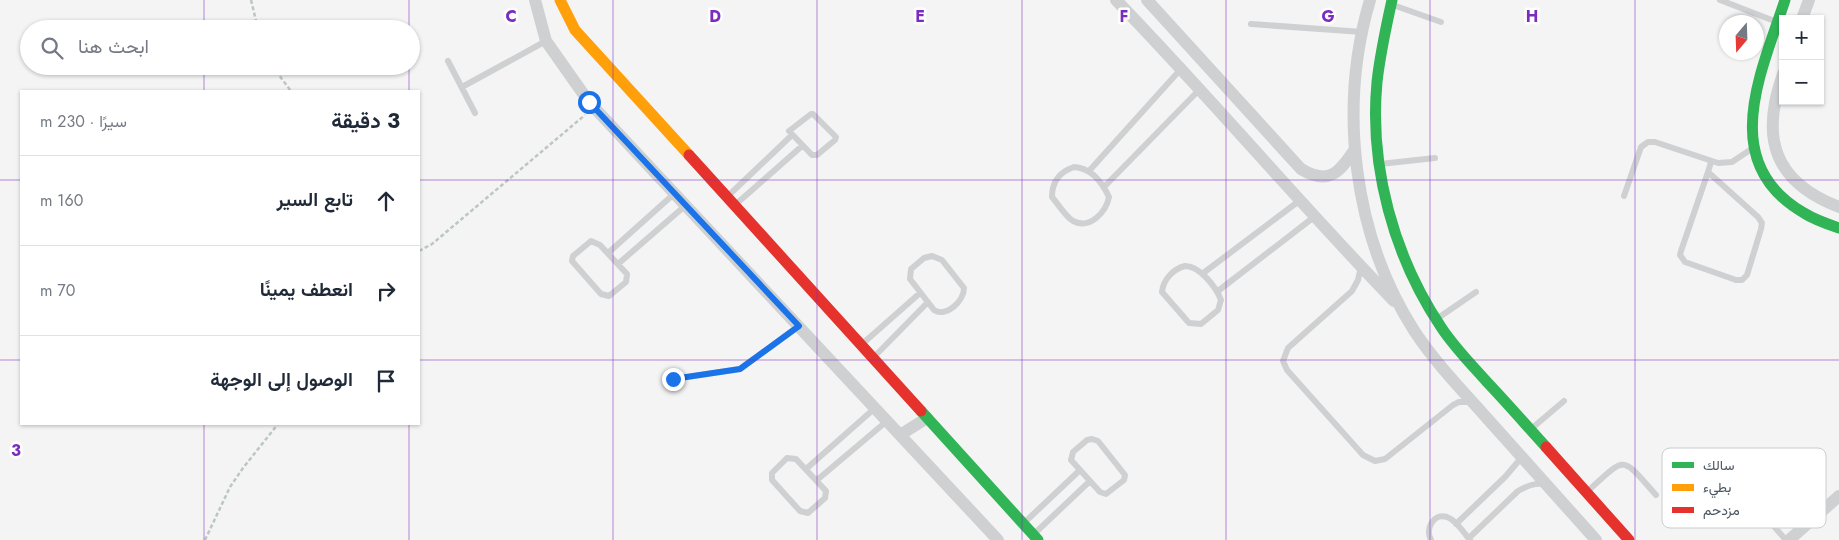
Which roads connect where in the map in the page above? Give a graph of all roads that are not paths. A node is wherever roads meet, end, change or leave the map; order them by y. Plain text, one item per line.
1 (534, 0) edge
2 (560, 0) edge
3 (1116, 0) edge
4 (1147, 0) edge
5 (1370, 0) edge
6 (1720, 0) edge
7 (1786, 0) edge
8 (1809, 0) edge
9 (1391, 2) edge
10 (1803, 15) edge
11 (1441, 22) dead end
12 (1778, 22) junction
13 (1251, 24) dead end
14 (1174, 29) junction
15 (1362, 32) junction
16 (546, 41) junction
17 (1159, 45) junction
18 (448, 61) dead end
19 (1180, 70) junction
20 (1779, 85) edge
21 (462, 87) junction
22 (1200, 89) junction
23 (475, 112) dead end
24 (792, 135) junction
25 (802, 146) junction
26 (1754, 147) junction
27 (1355, 149) junction
28 (1436, 158) dead end
29 (1711, 162) junction
30 (1379, 164) junction
31 (1089, 171) junction
32 (1708, 172) junction
33 (1104, 188) junction
34 (675, 193) junction
35 (1624, 196) dead end
36 (730, 201) junction
37 (1299, 201) junction
38 (686, 206) junction
39 (1839, 207) edge
40 (1314, 216) junction
41 (1839, 228) edge
42 (608, 253) junction
43 (618, 264) junction
44 (1361, 267) junction
45 (1202, 274) junction
46 (1218, 291) junction
47 (1476, 292) dead end
48 (920, 293) junction
49 (928, 302) junction
50 (1402, 309) junction
51 (1437, 319) junction
52 (799, 326) junction
53 (861, 345) junction
54 (872, 359) junction
55 (673, 379) dead end
56 (1564, 401) dead end
57 (1473, 402) junction
58 (875, 408) junction
59 (926, 418) junction
60 (887, 421) junction
61 (1530, 430) junction
62 (900, 435) junction
63 (1522, 457) junction
64 (806, 469) junction
65 (1080, 470) junction
66 (817, 480) junction
67 (1090, 481) junction
68 (1546, 484) junction
69 (1587, 493) junction
70 (1656, 495) dead end
71 (1839, 496) edge
72 (1826, 507) edge
73 (1023, 524) junction
74 (1456, 524) junction
75 (1776, 528) edge
76 (1802, 528) edge
77 (1036, 537) edge
78 (1470, 539) edge
79 (998, 540) edge
80 (1431, 540) edge
81 (1596, 540) edge
82 (1629, 540) edge
83 (1788, 540) edge

1 - 16 street
2 - 36 street
3 - 17 street
4 - 14 street
5 - 15 street
6 - 12 lane
7 - 12 street
8 - 10 street
9 - 11 lane
9 - 30 street
12 - 26 street
13 - 15 lane
14 - 17 street
14 - 27 street
15 - 27 street
16 - 21 lane
16 - 34 street
17 - 19 street
18 - 21 lane
19 - 22 street
19 - 31 lane
20 - 39 street
21 - 23 lane
22 - 33 lane
22 - 37 street
24 - 25 lane
24 - 25 lane
24 - 36 lane
25 - 36 lane
26 - 29 lane
26 - 41 street
27 - 50 street
28 - 30 lane
29 - 32 lane
29 - 35 lane
30 - 51 street
31 - 33 lane
31 - 33 lane
32 - 32 lane
34 - 38 street
34 - 42 lane
36 - 53 street
37 - 40 street
37 - 45 lane
38 - 43 lane
38 - 52 street
40 - 44 street
40 - 46 lane
42 - 43 lane
42 - 43 lane
44 - 50 street
44 - 57 lane
45 - 46 lane
45 - 46 lane
47 - 51 lane
48 - 49 lane
48 - 49 lane
48 - 53 lane
49 - 54 lane
50 - 57 street
51 - 61 street
52 - 55 lane
52 - 58 street
53 - 54 street
54 - 59 street
56 - 61 lane
57 - 63 street
58 - 60 street
58 - 64 lane
59 - 62 street
59 - 73 street
60 - 62 street
60 - 66 lane
61 - 69 street
62 - 79 street
63 - 68 street
63 - 74 lane
64 - 66 lane
64 - 66 lane
65 - 67 lane
65 - 67 lane
65 - 73 lane
67 - 77 lane
68 - 78 lane
68 - 81 street
69 - 70 lane
69 - 82 street
71 - 72 street
73 - 77 street
74 - 78 lane
74 - 80 lane
75 - 83 lane
76 - 83 street

